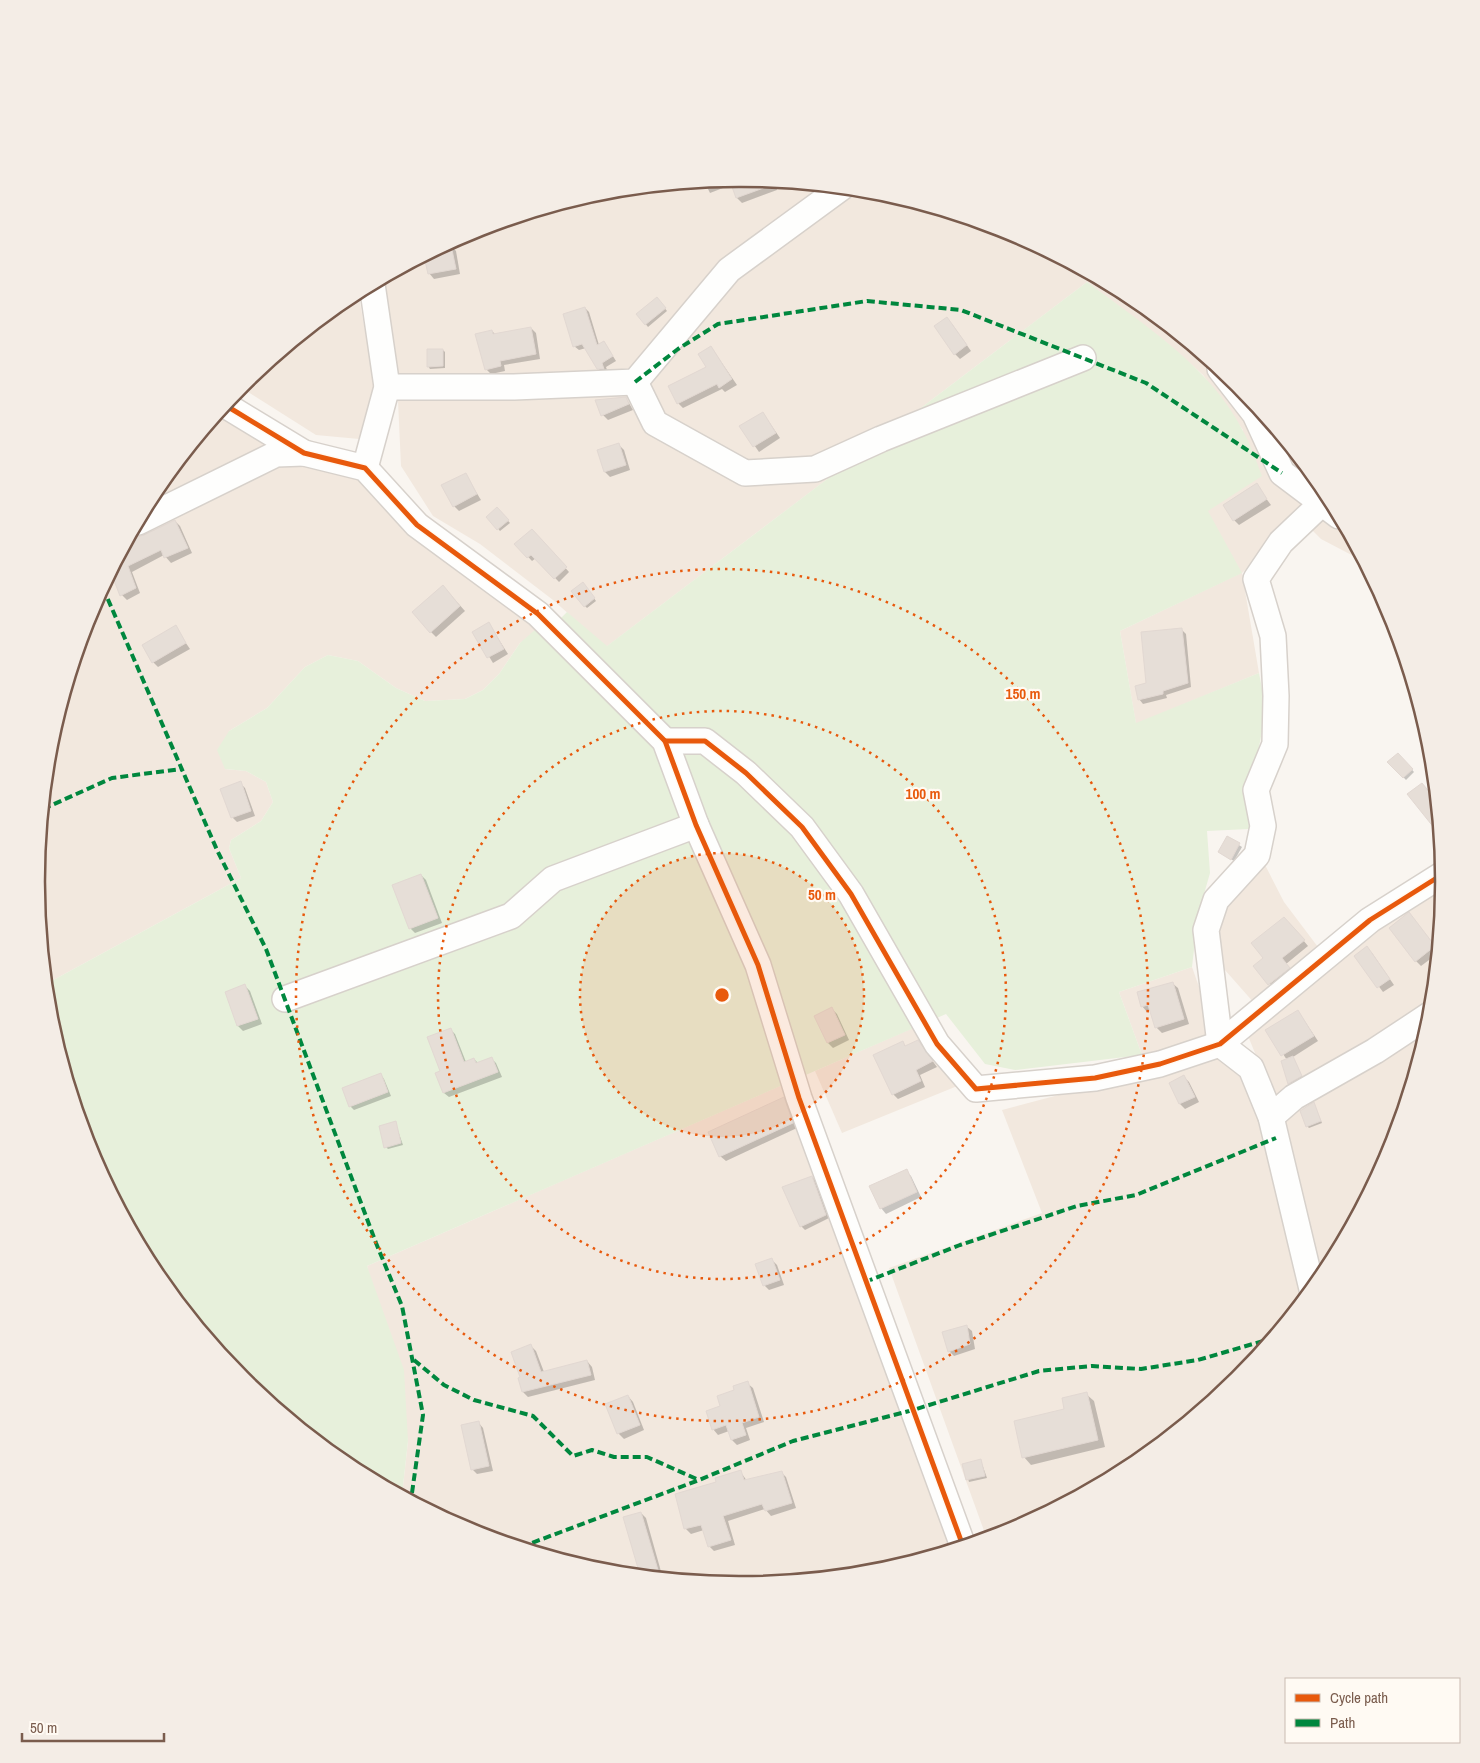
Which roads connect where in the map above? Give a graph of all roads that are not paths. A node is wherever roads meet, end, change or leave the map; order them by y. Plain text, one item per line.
1 (835, 193) edge
2 (373, 292) edge
3 (1083, 358) dead end
4 (635, 382) junction
5 (387, 387) junction
6 (231, 409) edge
7 (1256, 415) edge
8 (304, 453) junction
9 (365, 468) junction
10 (1325, 506) edge
11 (1328, 511) edge
12 (149, 517) edge
13 (665, 741) junction
14 (696, 825) junction
15 (1435, 879) edge
16 (285, 1000) dead end
17 (1421, 1021) edge
18 (1220, 1044) junction
19 (1271, 1117) junction
20 (1310, 1279) edge
21 (961, 1541) edge

1 - 4 street
2 - 5 street
3 - 4 street
4 - 5 street
5 - 9 street
6 - 8 street
7 - 10 street
8 - 9 street
8 - 12 street
9 - 13 street
11 - 18 street
13 - 14 street
13 - 18 street
14 - 16 street
14 - 21 street
15 - 18 street
17 - 19 street
18 - 19 street
19 - 20 street

